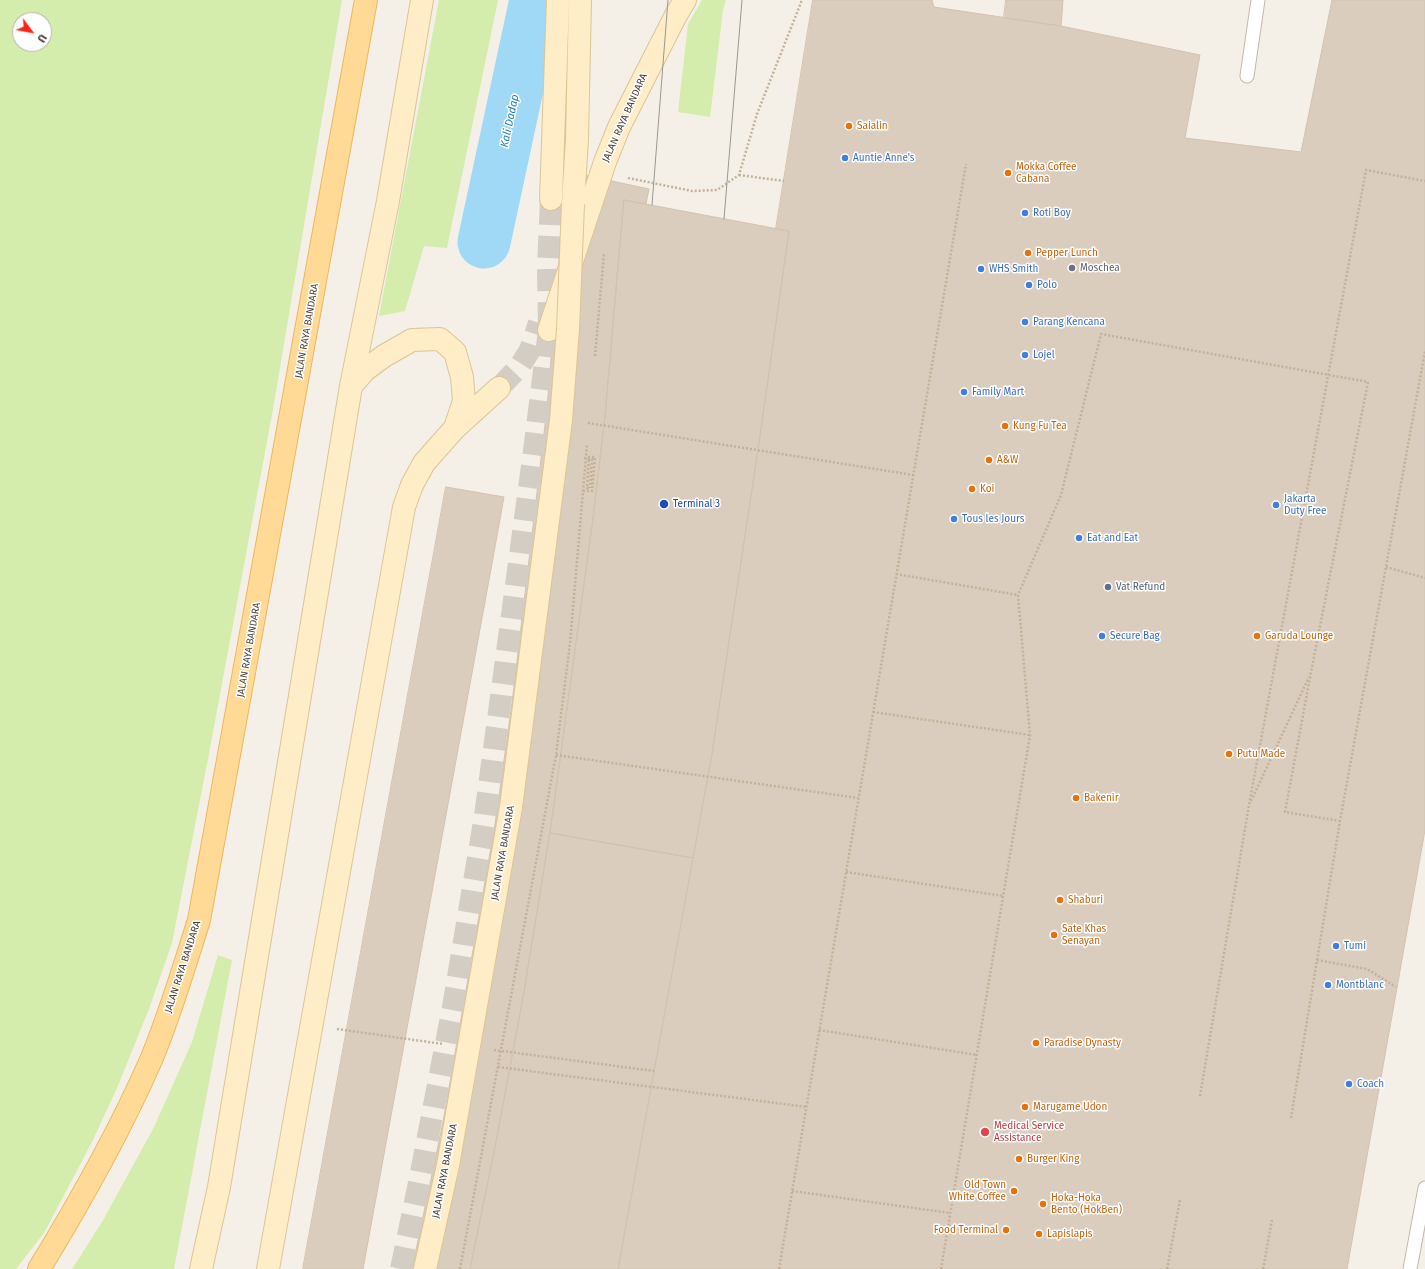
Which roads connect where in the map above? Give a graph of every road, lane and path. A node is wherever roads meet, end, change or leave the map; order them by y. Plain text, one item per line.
1 (366, 0) edge
2 (422, 0) edge
3 (558, 0) edge
4 (580, 0) edge
5 (685, 0) edge
6 (802, 0) edge
7 (1258, 0) edge
8 (1247, 76) dead end
9 (966, 164) dead end
10 (602, 173) junction
11 (739, 175) junction
12 (784, 181) dead end
13 (1425, 181) edge
14 (551, 199) tunnel mouth
15 (548, 330) tunnel mouth
16 (1425, 351) edge
17 (351, 386) junction
18 (500, 388) tunnel mouth
19 (588, 423) dead end
20 (455, 428) junction
21 (592, 459) dead end
22 (913, 475) junction
23 (583, 491) dead end
24 (1386, 567) junction
25 (896, 574) junction
26 (1425, 578) edge
27 (1018, 595) junction
28 (1311, 672) junction
29 (874, 712) junction
30 (1030, 735) junction
31 (556, 755) dead end
32 (858, 798) junction
33 (1249, 805) junction
34 (1340, 821) junction
35 (846, 872) junction
36 (1003, 896) junction
37 (1318, 960) junction
38 (1396, 987) dead end
39 (819, 1030) junction
40 (977, 1055) junction
41 (498, 1067) dead end
42 (1200, 1096) dead end
43 (807, 1107) junction
44 (1291, 1118) dead end
45 (1425, 1188) edge
46 (792, 1191) junction
47 (1180, 1200) dead end
48 (950, 1213) junction
49 (1272, 1220) dead end
50 (39, 1269) edge
51 (201, 1269) edge
52 (268, 1269) edge
53 (425, 1269) edge
54 (779, 1269) edge
55 (941, 1269) edge
56 (1167, 1269) edge
57 (1263, 1269) edge
58 (1410, 1269) edge

1 - 50 main road, JALAN RAYA BANDARA
2 - 17 street
3 - 14 street
4 - 53 street, JALAN RAYA BANDARA, bridge
5 - 10 street, JALAN RAYA BANDARA
6 - 11 path
7 - 8 lane
9 - 22 path
10 - 11 path
10 - 15 street, JALAN RAYA BANDARA
11 - 12 path
13 - 33 path
16 - 24 path
17 - 20 street
17 - 51 street
18 - 20 street
19 - 22 path, bridge
20 - 52 street
21 - 23 path
22 - 25 path
24 - 26 path
24 - 34 path
25 - 27 path
25 - 29 path
27 - 28 path
27 - 30 path
28 - 33 path
28 - 34 path
29 - 30 path
29 - 32 path
30 - 36 path
31 - 32 path, bridge
32 - 35 path
33 - 42 path
34 - 37 path
35 - 36 path
35 - 39 path
36 - 40 path
37 - 38 path
37 - 44 path
39 - 40 path
39 - 43 path
40 - 48 path
41 - 43 path
43 - 46 path
45 - 58 lane
46 - 48 path
46 - 54 path
47 - 56 path
48 - 55 path
49 - 57 path

